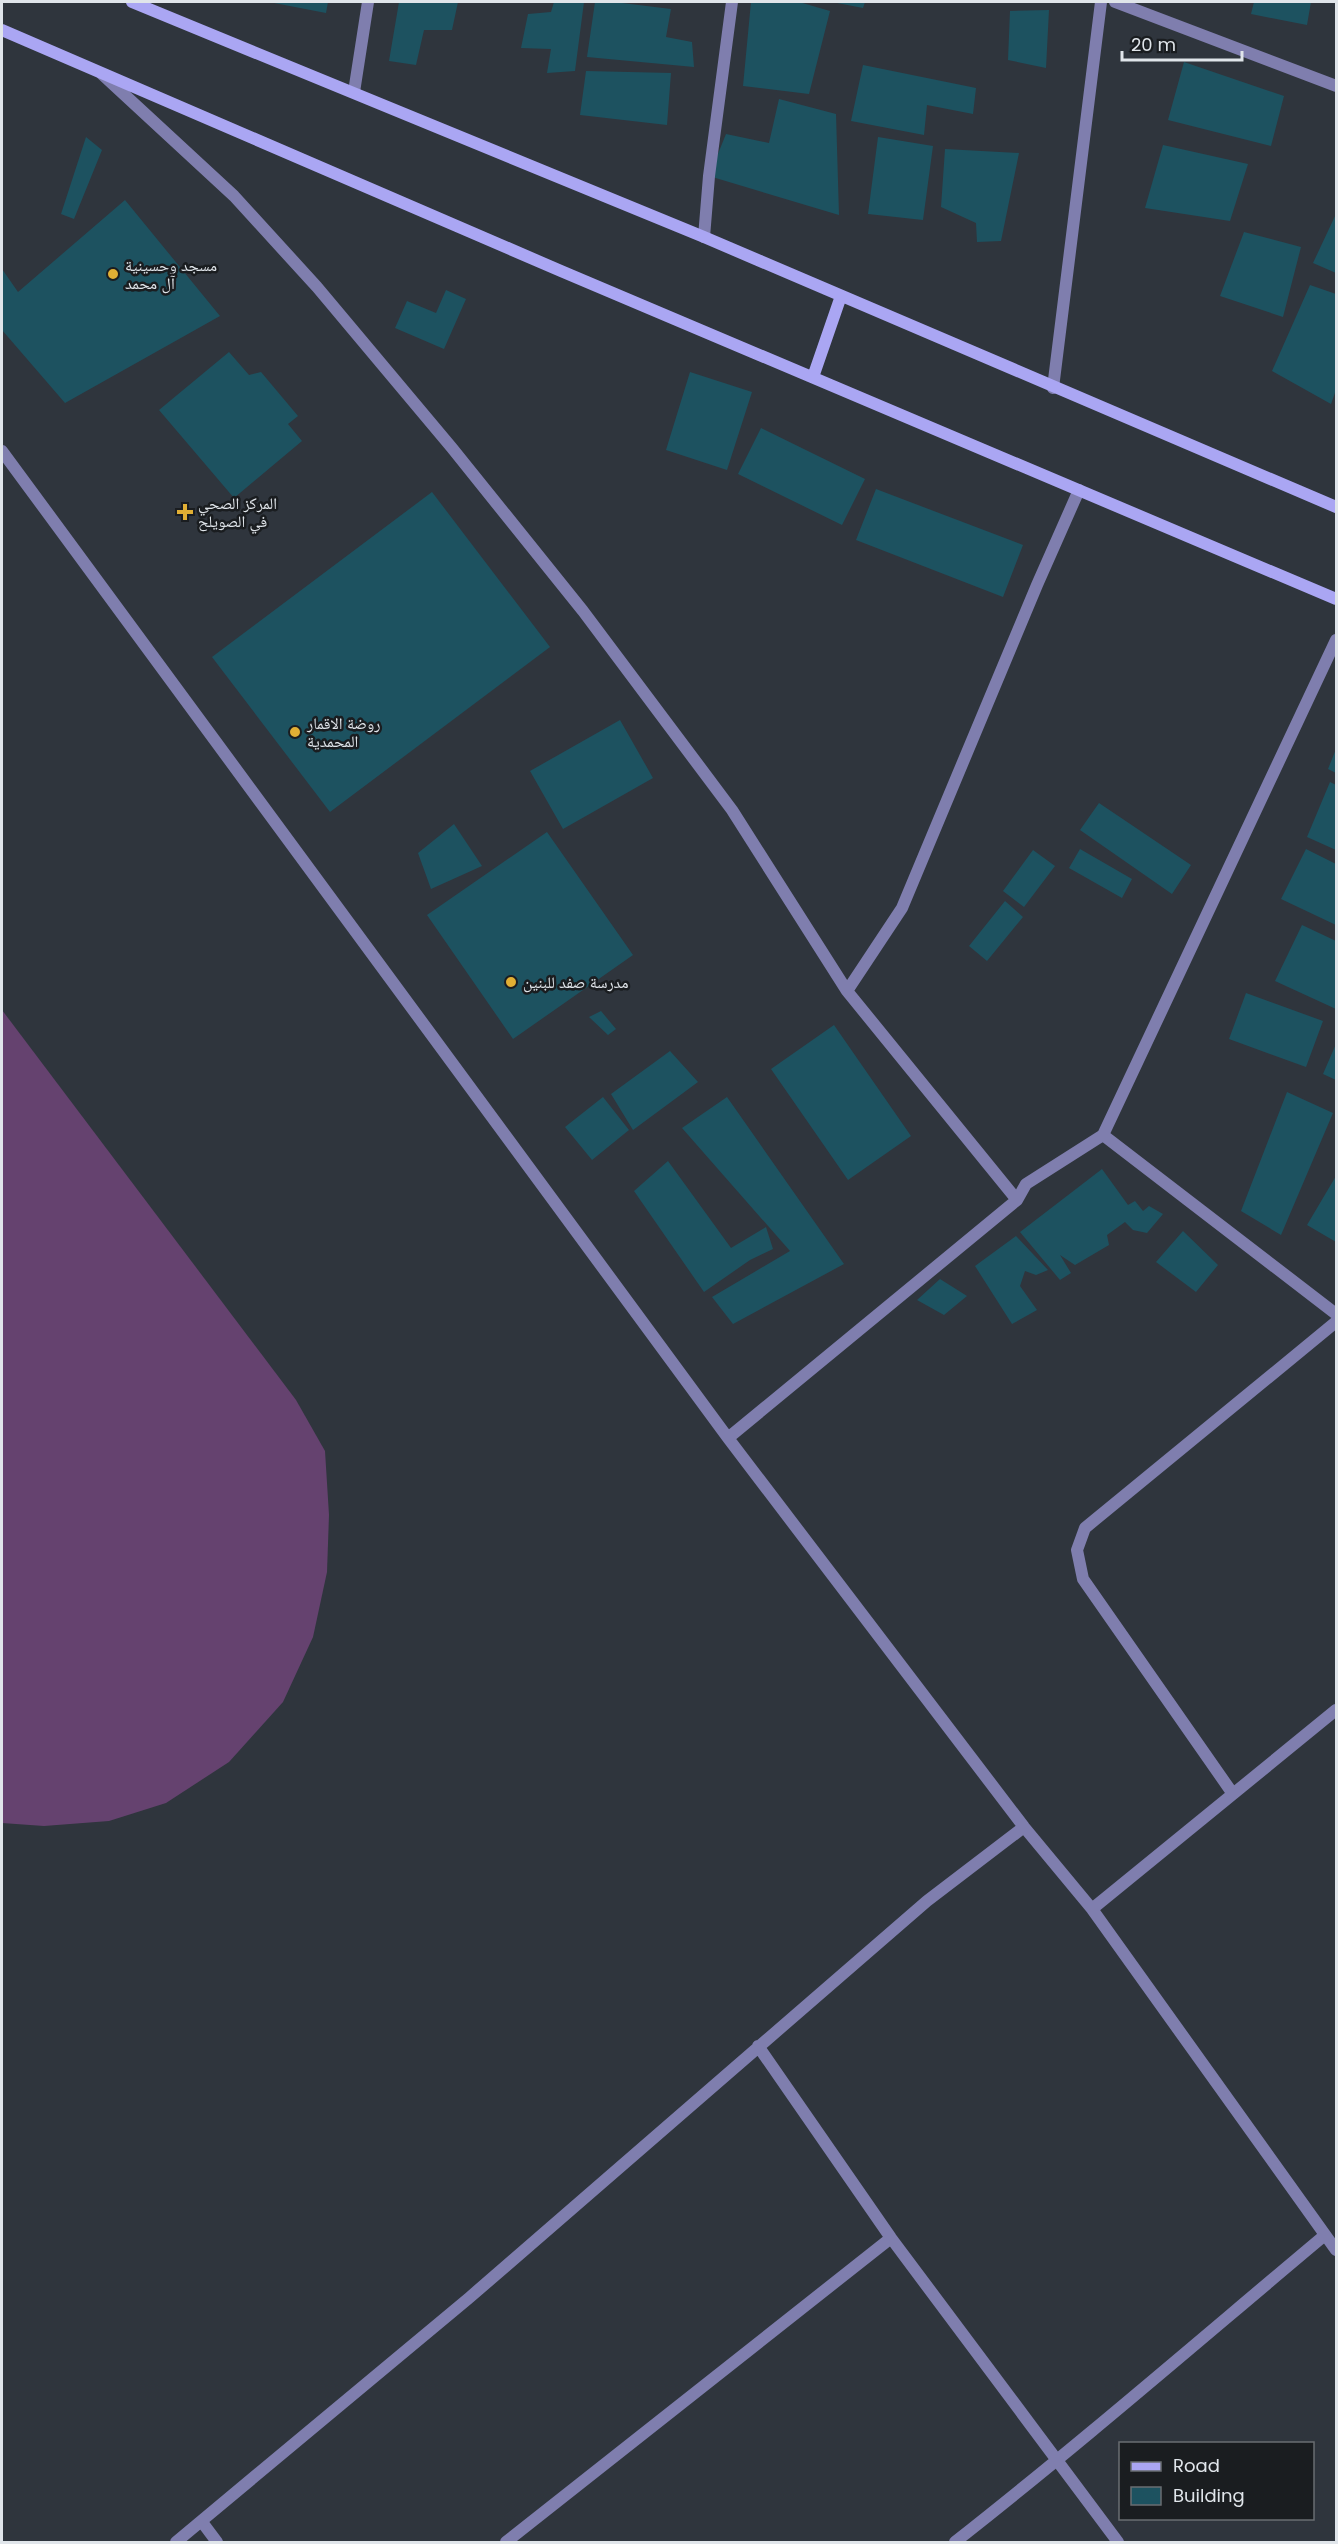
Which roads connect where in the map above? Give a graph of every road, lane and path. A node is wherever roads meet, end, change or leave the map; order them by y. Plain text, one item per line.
1 (132, 2) edge
2 (368, 2) edge
3 (732, 2) edge
4 (1101, 2) edge
5 (1115, 2) edge
6 (2, 30) edge
7 (101, 74) junction
8 (1336, 86) edge
9 (354, 92) junction
10 (704, 237) junction
11 (841, 296) junction
12 (813, 377) junction
13 (1053, 388) junction
14 (2, 451) edge
15 (1079, 490) junction
16 (1336, 507) edge
17 (1336, 599) edge
18 (1336, 640) edge
19 (847, 991) junction
20 (1103, 1135) junction
21 (1017, 1200) junction
22 (1336, 1314) edge
23 (1336, 1322) edge
24 (728, 1438) junction
25 (1336, 1710) edge
26 (1233, 1794) junction
27 (1024, 1827) junction
28 (1092, 1909) junction
29 (758, 2046) junction
30 (1325, 2235) junction
31 (891, 2238) junction
32 (1336, 2250) edge
33 (1059, 2461) junction
34 (202, 2522) junction
35 (176, 2542) edge
36 (217, 2542) edge
37 (506, 2542) edge
38 (955, 2542) edge
39 (1118, 2542) edge

1 - 9 street
2 - 9 street
3 - 10 street
4 - 13 street
5 - 8 street
6 - 7 street
7 - 12 street
7 - 19 street
9 - 10 street
10 - 11 street
11 - 12 street
11 - 13 street
12 - 15 street
13 - 16 street
14 - 24 street
15 - 17 street
15 - 19 street
18 - 20 street
19 - 21 street
20 - 21 street
20 - 22 street
21 - 24 street
23 - 26 street
24 - 27 street
25 - 26 street
26 - 28 street
27 - 28 street
27 - 29 street
28 - 30 street
29 - 31 street
29 - 34 street
30 - 32 street
30 - 33 street
31 - 33 street
31 - 37 street
33 - 38 street
33 - 39 street
34 - 35 street
34 - 36 street

